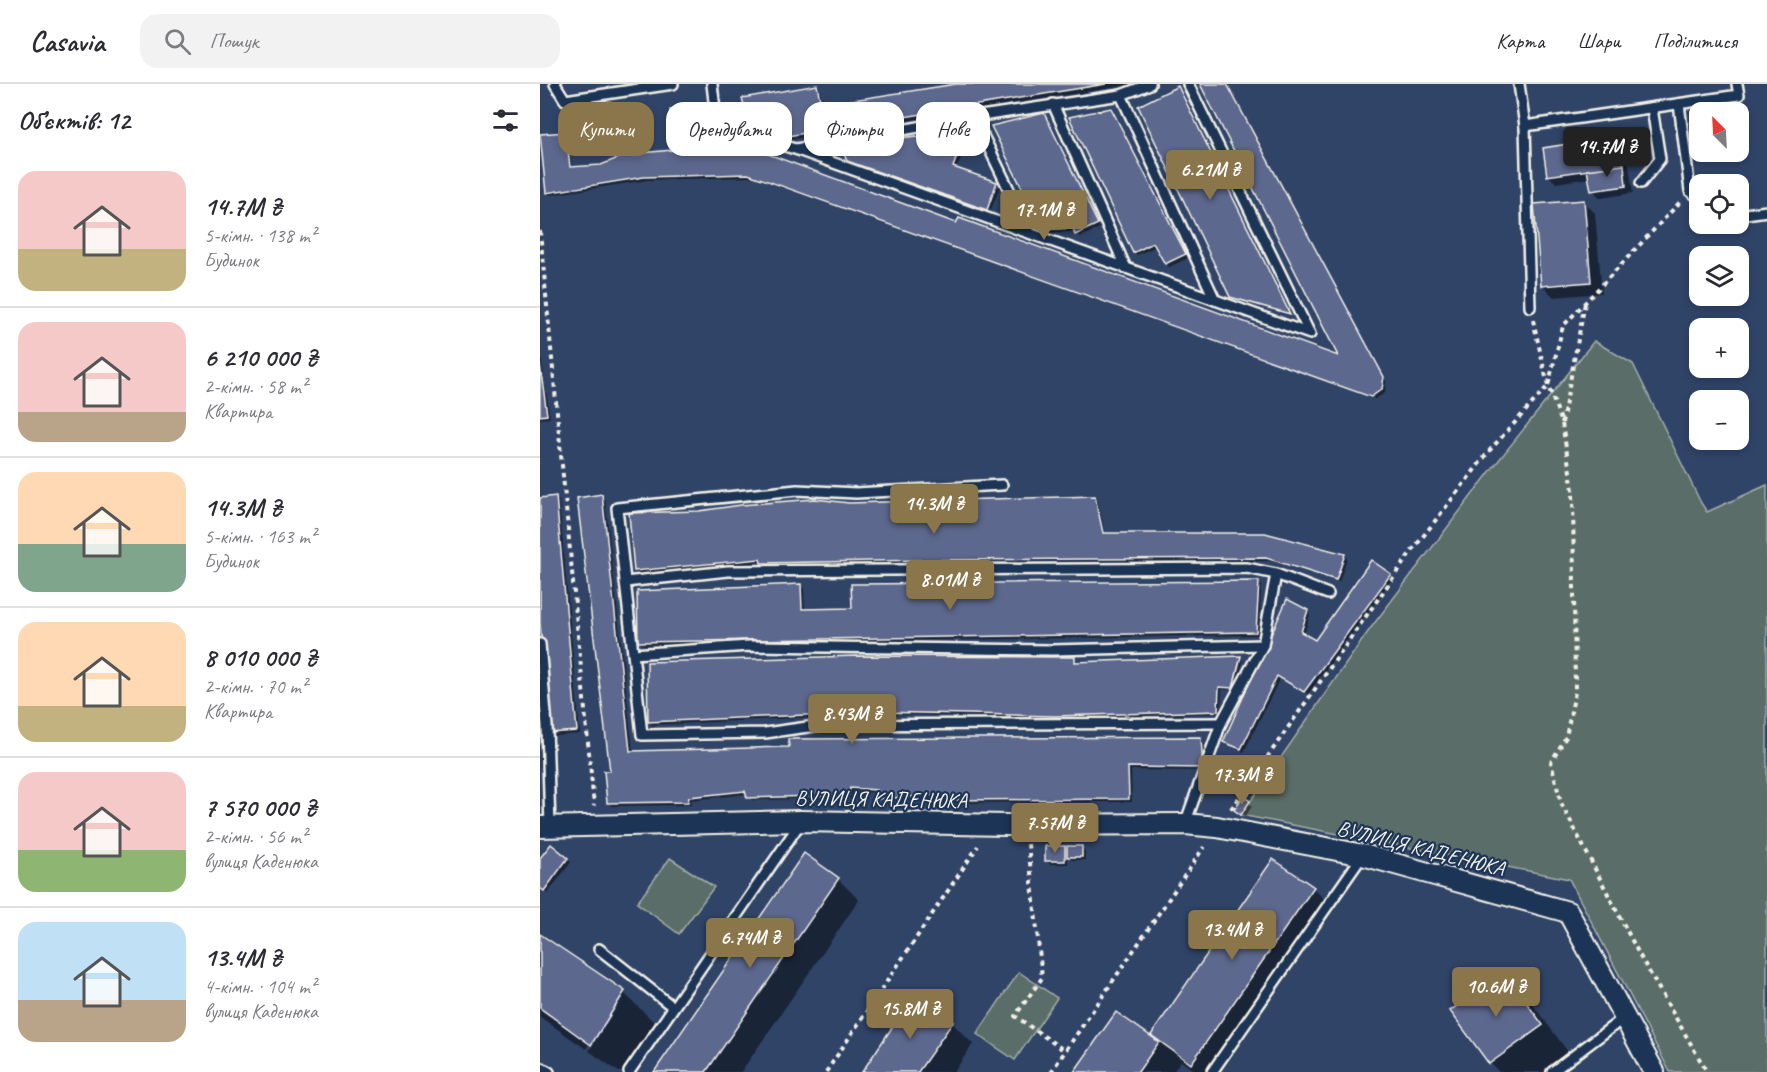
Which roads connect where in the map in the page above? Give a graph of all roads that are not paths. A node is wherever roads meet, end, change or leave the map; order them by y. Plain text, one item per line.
1 (555, 84) edge
2 (674, 84) edge
3 (712, 84) edge
4 (1150, 84) edge
5 (1188, 84) edge
6 (1519, 84) edge
7 (1737, 84) edge
8 (1120, 95) junction
9 (1053, 104) junction
10 (1679, 104) junction
11 (1652, 108) junction
12 (990, 114) edge
13 (1525, 126) junction
14 (916, 127) edge
15 (795, 149) junction
16 (990, 150) edge
17 (1641, 183) dead end
18 (1689, 183) edge
19 (1767, 211) edge
20 (1749, 213) edge
21 (1030, 233) junction
22 (1126, 268) junction
23 (1215, 300) junction
24 (1530, 307) road end
25 (1002, 485) dead end
26 (1276, 574) junction
27 (625, 582) junction
28 (1328, 594) dead end
29 (1263, 645) junction
30 (540, 649) edge
31 (633, 654) junction
32 (1221, 723) junction
33 (544, 726) edge
34 (801, 821) junction
35 (1185, 824) junction
36 (545, 827) edge
37 (1363, 855) junction
38 (599, 949) dead end
39 (673, 1007) junction
40 (1625, 1017) junction
41 (540, 1067) edge
42 (549, 1072) edge
43 (629, 1072) edge
44 (1212, 1072) edge
45 (1552, 1072) edge
46 (1654, 1072) edge

1 - 2 lane
3 - 15 lane
4 - 8 lane
5 - 23 lane
6 - 13 lane
7 - 10 lane
8 - 9 lane
8 - 23 lane
9 - 12 lane
9 - 22 lane
10 - 11 lane
10 - 18 lane
11 - 13 lane
11 - 17 lane
13 - 24 lane
14 - 15 lane
15 - 21 lane
16 - 21 lane
19 - 20 lane
21 - 22 lane
22 - 23 lane
25 - 27 lane
26 - 27 lane
26 - 28 lane
26 - 29 lane
27 - 31 lane
29 - 31 lane
29 - 32 lane
30 - 33 lane
31 - 32 lane
32 - 35 lane
33 - 36 lane
34 - 35 street, ВУЛИЦЯ КАДЕНЮКА
34 - 36 street, ВУЛИЦЯ КАДЕНЮКА
34 - 39 lane
35 - 37 street, ВУЛИЦЯ КАДЕНЮКА
37 - 40 street, ВУЛИЦЯ КАДЕНЮКА
37 - 44 lane
38 - 39 lane
39 - 43 lane
40 - 45 lane
40 - 46 street, ВУЛИЦЯ КАДЕНЮКА
41 - 42 lane

